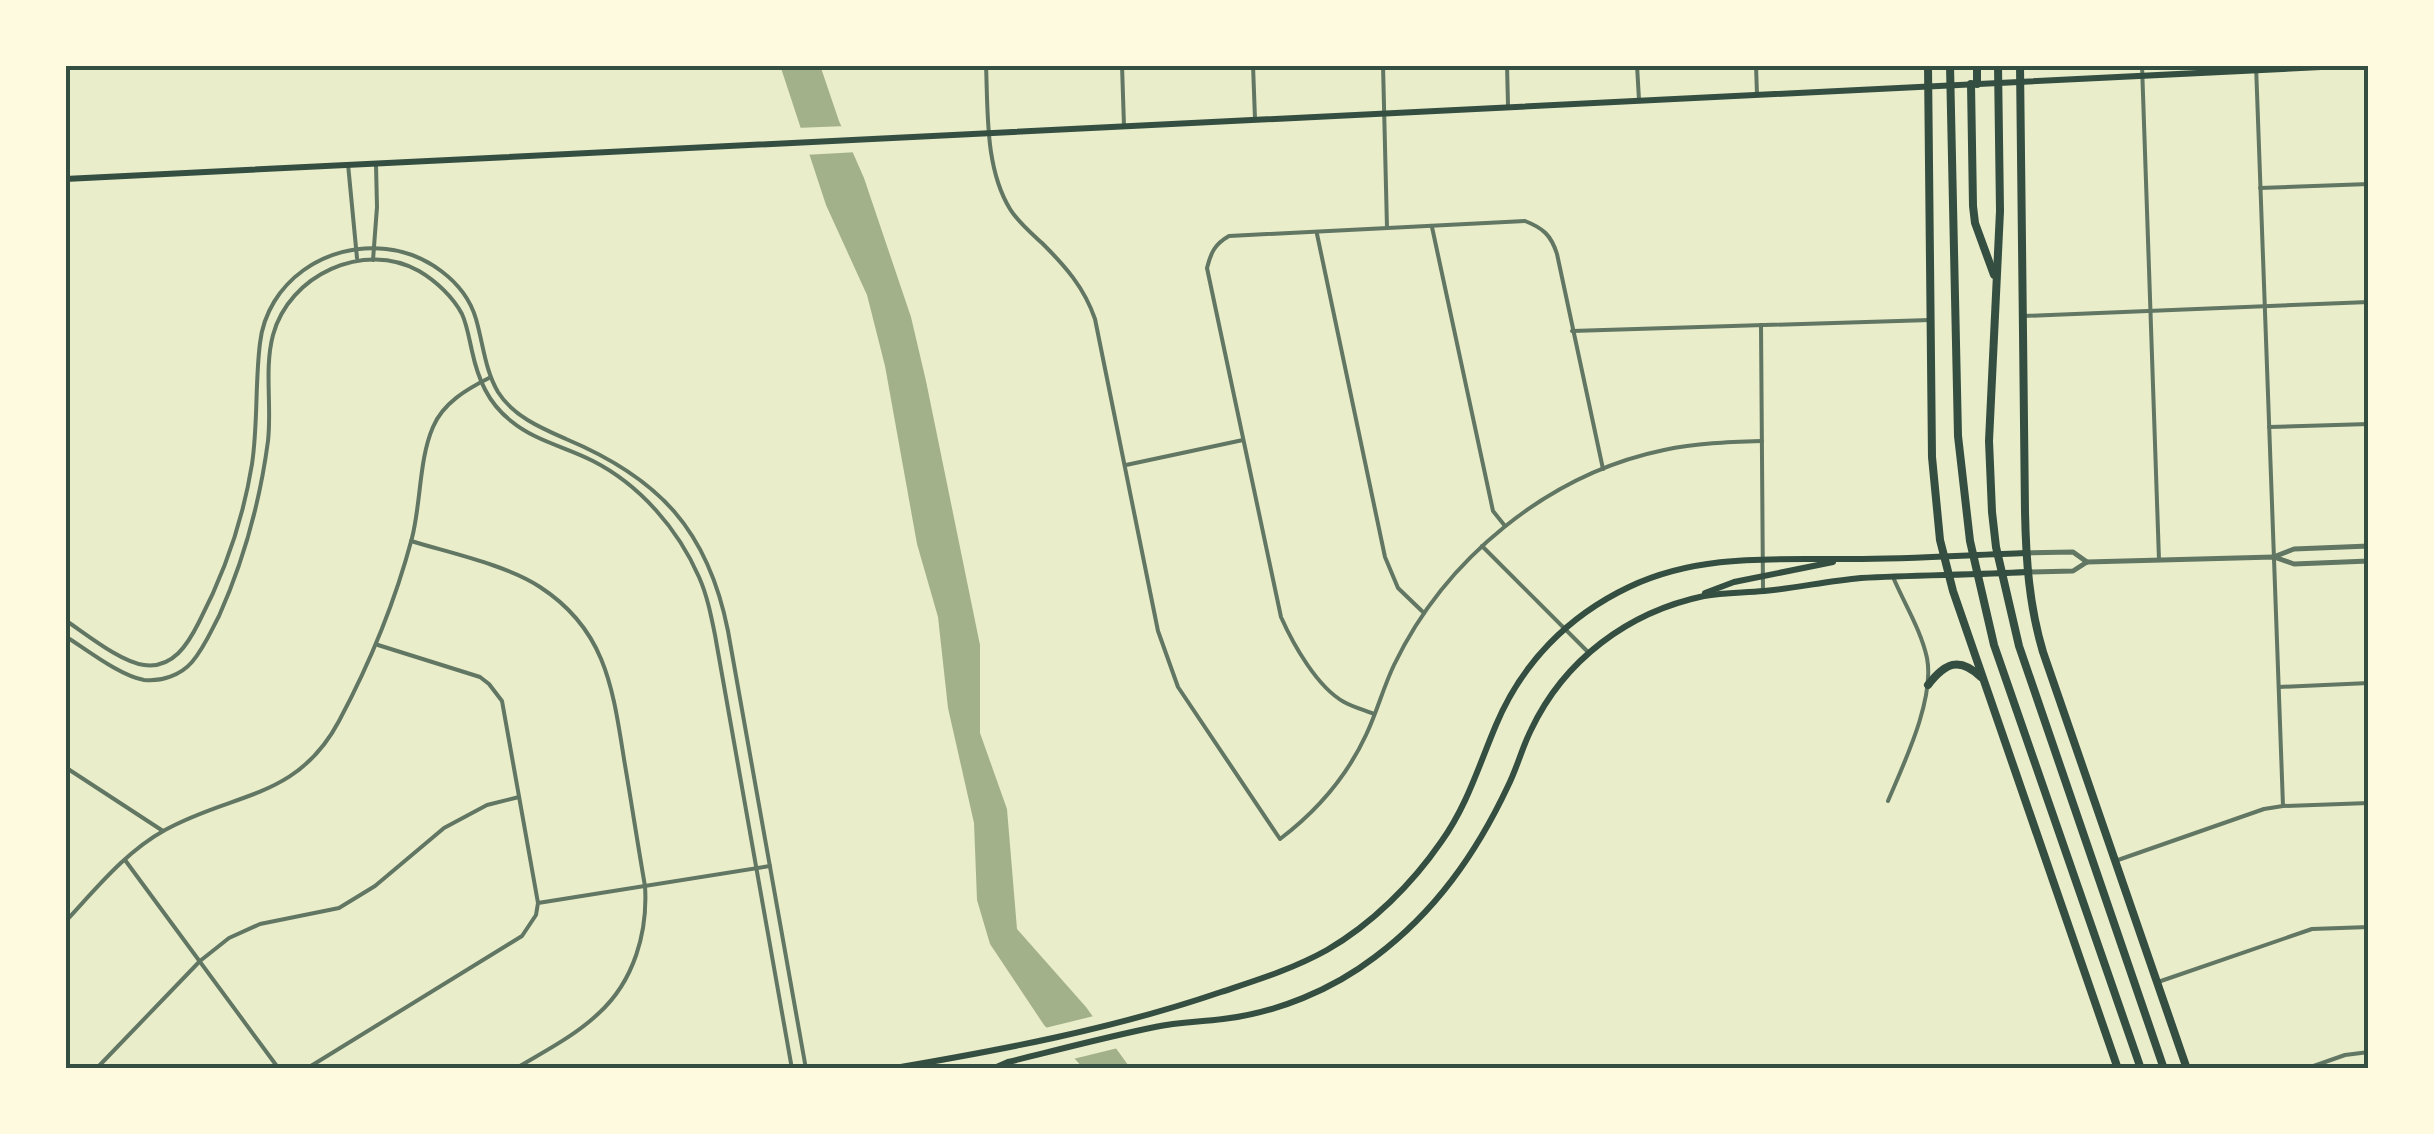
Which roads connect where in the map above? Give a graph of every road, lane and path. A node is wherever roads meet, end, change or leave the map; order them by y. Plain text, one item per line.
1 (986, 65) edge
2 (1122, 65) edge
3 (1253, 65) edge
4 (1383, 65) edge
5 (1507, 65) edge
6 (1637, 65) edge
7 (1756, 65) edge
8 (1928, 65) edge
9 (1950, 65) edge
10 (1977, 65) edge
11 (1998, 65) edge
12 (2020, 65) edge
13 (2142, 65) edge
14 (2362, 65) edge
15 (2256, 67) edge
16 (2142, 76) junction
17 (2020, 82) junction
18 (1999, 83) junction
19 (1974, 84) junction
20 (1928, 86) junction
21 (1950, 86) junction
22 (1757, 95) junction
23 (1638, 101) junction
24 (1508, 106) junction
25 (1384, 113) junction
26 (1256, 119) junction
27 (1124, 126) junction
28 (990, 132) junction
29 (376, 162) junction
30 (348, 164) junction
31 (65, 178) edge
32 (2369, 184) edge
33 (2260, 188) junction
34 (1432, 227) junction
35 (1387, 228) junction
36 (1316, 232) junction
37 (356, 249) junction
38 (374, 249) junction
39 (357, 260) junction
40 (373, 260) junction
41 (1996, 289) junction
42 (2369, 302) edge
43 (2265, 306) junction
44 (2149, 311) junction
45 (2023, 316) junction
46 (1930, 320) junction
47 (1761, 326) junction
48 (1572, 331) junction
49 (491, 377) junction
50 (480, 382) junction
51 (2369, 424) edge
52 (2269, 428) junction
53 (256, 436) junction
54 (268, 438) junction
55 (1244, 440) junction
56 (1762, 441) junction
57 (1124, 465) junction
58 (1603, 470) junction
59 (636, 476) junction
60 (629, 485) junction
61 (1504, 526) junction
62 (411, 541) junction
63 (1482, 546) junction
64 (2369, 546) edge
65 (2026, 553) junction
66 (1944, 556) junction
67 (2274, 557) junction
68 (1763, 558) junction
69 (1849, 559) junction
70 (2159, 561) junction
71 (2369, 561) edge
72 (2087, 562) junction
73 (2028, 572) junction
74 (1948, 575) junction
75 (1763, 576) junction
76 (1893, 577) junction
77 (1764, 591) junction
78 (1689, 600) junction
79 (1424, 613) junction
80 (65, 620) edge
81 (1564, 628) junction
82 (65, 636) edge
83 (376, 645) junction
84 (1588, 652) junction
85 (734, 663) junction
86 (721, 666) junction
87 (1983, 680) junction
88 (2369, 682) edge
89 (1928, 685) junction
90 (2278, 687) junction
91 (1374, 714) junction
92 (65, 767) edge
93 (519, 797) junction
94 (1888, 801) dead end
95 (2369, 803) edge
96 (2282, 806) junction
97 (163, 831) junction
98 (125, 860) junction
99 (2115, 860) junction
100 (770, 866) junction
101 (758, 868) junction
102 (645, 886) junction
103 (538, 903) junction
104 (65, 922) edge
105 (2369, 926) edge
106 (200, 961) junction
107 (2157, 982) junction
108 (2369, 1052) edge
109 (96, 1069) edge
110 (279, 1069) edge
111 (306, 1069) edge
112 (515, 1069) edge
113 (792, 1069) edge
114 (806, 1069) edge
115 (890, 1069) edge
116 (992, 1069) edge
117 (2118, 1069) edge
118 (2141, 1069) edge
119 (2164, 1069) edge
120 (2187, 1069) edge
121 (2305, 1069) edge

1 - 28 street
2 - 27 street
3 - 26 street
4 - 25 street
5 - 24 street
6 - 23 street
7 - 22 street
8 - 20 highway
9 - 21 highway
10 - 19 highway
11 - 18 highway
12 - 17 highway
13 - 16 street
14 - 15 main road
15 - 16 main road
15 - 33 street
16 - 17 main road
16 - 44 street
17 - 18 main road
17 - 45 highway
18 - 19 main road
18 - 41 highway
19 - 21 main road
19 - 41 highway
20 - 21 main road
20 - 22 main road
20 - 46 highway
21 - 118 highway
22 - 23 main road
23 - 24 main road
24 - 25 main road
25 - 26 main road
25 - 35 street
26 - 27 main road
27 - 28 main road
28 - 29 main road
28 - 57 street
29 - 30 main road
29 - 38 street
30 - 31 main road
30 - 37 street
32 - 33 street
33 - 43 street
34 - 35 street
34 - 48 street
34 - 61 street
35 - 36 street
36 - 55 street
36 - 79 street
37 - 38 street
37 - 39 street
37 - 53 street
38 - 40 street
38 - 49 street
39 - 40 street
39 - 54 street
40 - 50 street
41 - 119 highway
42 - 43 street
43 - 44 street
43 - 52 street
44 - 45 street
44 - 70 street
45 - 65 highway
46 - 47 street
46 - 66 highway
47 - 48 street
47 - 56 street
48 - 58 street
49 - 50 street
49 - 59 street
50 - 60 street
50 - 62 street
51 - 52 street
52 - 67 street
53 - 54 street
53 - 80 street
54 - 82 street
55 - 57 street
55 - 91 street
56 - 58 street
56 - 68 street
57 - 91 street
58 - 61 street
59 - 60 street
59 - 85 street
60 - 86 street
61 - 63 street
62 - 83 street
62 - 102 street
63 - 79 street
63 - 81 street
64 - 67 street
65 - 66 main road
65 - 72 street
65 - 73 highway
66 - 69 main road
66 - 74 highway
67 - 70 street
67 - 71 street
67 - 90 street
68 - 69 main road
68 - 75 street
68 - 81 main road
69 - 75 main road
70 - 72 street
72 - 73 street
73 - 74 main road
73 - 99 highway
74 - 76 main road
74 - 87 highway
75 - 77 street
75 - 78 main road
76 - 77 main road
76 - 89 street
77 - 78 main road
78 - 84 main road
79 - 91 street
81 - 84 street
81 - 115 main road
83 - 93 street
83 - 97 street
84 - 116 main road
85 - 86 street
85 - 100 street
86 - 101 street
87 - 89 highway
87 - 117 highway
88 - 90 street
89 - 94 street
90 - 96 street
92 - 97 street
93 - 103 street
93 - 106 street
95 - 96 street
96 - 99 street
97 - 98 street
98 - 104 street
98 - 106 street
99 - 107 highway
100 - 101 street
100 - 114 street
101 - 102 street
101 - 113 street
102 - 103 street
102 - 112 street
103 - 111 street
105 - 107 street
106 - 109 street
106 - 110 street
107 - 120 highway
108 - 121 street

